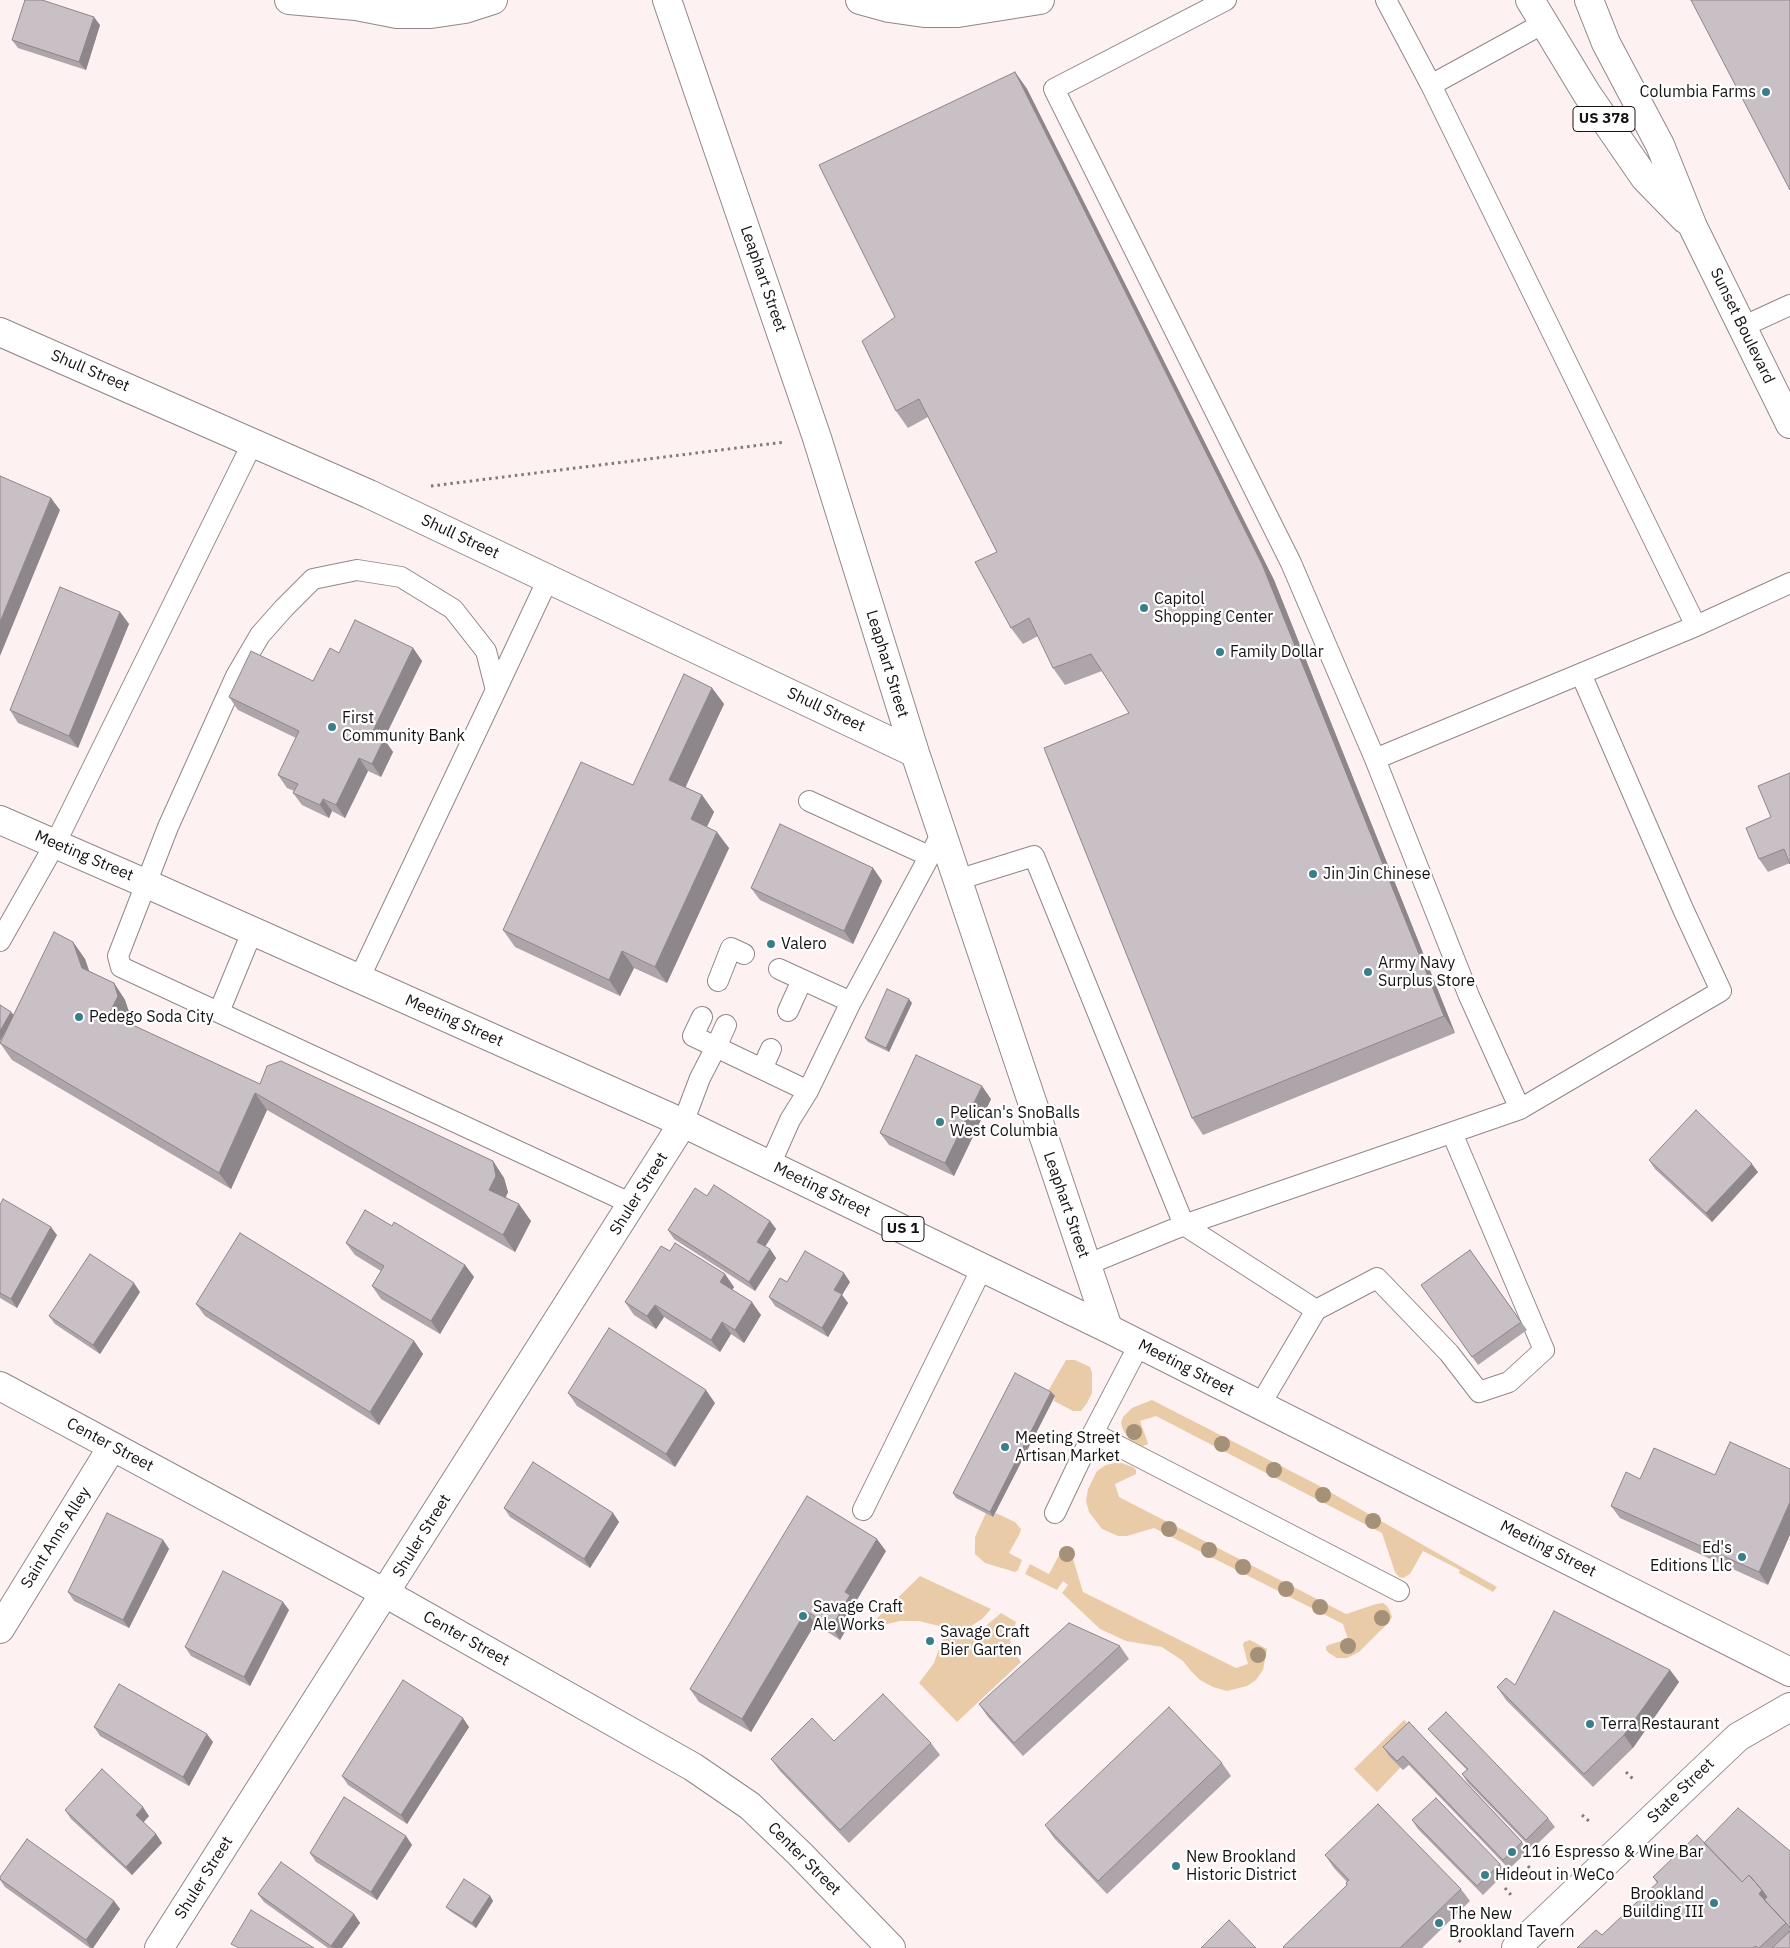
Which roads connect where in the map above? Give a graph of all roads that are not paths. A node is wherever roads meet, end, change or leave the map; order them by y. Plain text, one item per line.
1 (289, 0) edge
2 (494, 0) edge
3 (668, 0) edge
4 (860, 0) edge
5 (1040, 0) edge
6 (1226, 0) edge
7 (1386, 0) edge
8 (1588, 0) edge
9 (1537, 11) edge
10 (1431, 85) junction
11 (1693, 227) junction
12 (1790, 305) edge
13 (1742, 327) junction
14 (0, 332) edge
15 (1790, 424) edge
16 (253, 442) junction
17 (548, 579) junction
18 (1790, 583) edge
19 (1696, 626) junction
20 (1580, 674) junction
21 (496, 690) junction
22 (915, 753) junction
23 (1375, 758) junction
24 (809, 801) dead end
25 (0, 820) edge
26 (55, 844) junction
27 (935, 844) junction
28 (957, 880) junction
29 (147, 884) junction
30 (252, 932) junction
31 (0, 941) edge
32 (744, 954) dead end
33 (779, 970) dead end
34 (359, 979) junction
35 (802, 980) junction
36 (718, 981) dead end
37 (851, 1002) junction
38 (788, 1011) dead end
39 (219, 1012) junction
40 (702, 1017) dead end
41 (726, 1025) dead end
42 (716, 1047) junction
43 (771, 1049) dead end
44 (762, 1069) junction
45 (808, 1091) junction
46 (1520, 1109) junction
47 (684, 1124) junction
48 (1452, 1133) junction
49 (770, 1165) junction
50 (632, 1204) junction
51 (1184, 1225) junction
52 (1086, 1265) junction
53 (982, 1268) junction
54 (1316, 1310) junction
55 (1108, 1328) junction
56 (1139, 1344) junction
57 (0, 1386) edge
58 (1260, 1405) junction
59 (1093, 1433) junction
60 (112, 1446) junction
61 (863, 1510) dead end
62 (1055, 1513) dead end
63 (1399, 1591) dead end
64 (385, 1593) junction
65 (0, 1629) edge
66 (1790, 1672) edge
67 (1790, 1707) edge
68 (159, 1948) edge
69 (891, 1948) edge
70 (1516, 1948) edge

1 - 2 main road
3 - 22 main road, Leaphart Street
4 - 5 main road
6 - 23 lane
7 - 10 lane
8 - 11 main road, Sunset Boulevard / US 378
9 - 10 lane
9 - 11 main road, Sunset Boulevard / US 378
10 - 19 lane
11 - 13 main road, Sunset Boulevard / US 378
12 - 13 lane
13 - 15 main road, Sunset Boulevard / US 378
14 - 16 main road, Shull Street
16 - 17 main road, Shull Street
16 - 26 lane
17 - 21 lane
17 - 22 main road, Shull Street
18 - 19 lane
19 - 20 lane
20 - 23 lane
20 - 46 lane
21 - 29 lane
21 - 34 lane
22 - 27 main road, Leaphart Street
23 - 46 lane
24 - 27 lane
25 - 26 main road, Meeting Street / US 1
26 - 29 main road, Meeting Street / US 1
26 - 31 lane
27 - 28 main road, Leaphart Street
27 - 37 lane
28 - 51 lane
28 - 52 main road, Leaphart Street
29 - 30 main road, Meeting Street / US 1
29 - 39 lane
30 - 34 main road, Meeting Street / US 1
30 - 39 lane
32 - 36 lane
33 - 35 lane
34 - 47 main road, Meeting Street / US 1
35 - 37 lane
35 - 38 lane
37 - 45 lane
39 - 50 lane
40 - 42 lane
41 - 42 lane
42 - 44 lane
42 - 47 lane
43 - 44 lane
44 - 45 lane
45 - 49 lane
46 - 48 lane
47 - 49 main road, Meeting Street / US 1
47 - 50 main road, Shuler Street
48 - 51 lane
48 - 54 lane
49 - 53 main road, Meeting Street / US 1
50 - 64 main road, Shuler Street
51 - 52 lane
51 - 54 lane
52 - 55 main road, Leaphart Street
53 - 55 main road, Meeting Street / US 1
53 - 61 lane
54 - 58 lane
55 - 56 main road, Meeting Street / US 1
56 - 58 main road, Meeting Street / US 1
56 - 59 lane
57 - 60 main road, Center Street
58 - 66 main road, Meeting Street / US 1
59 - 62 lane
59 - 63 lane
60 - 64 main road, Center Street
60 - 65 main road, Saint Anns Alley
64 - 68 main road, Shuler Street
64 - 69 main road, Center Street
67 - 70 main road, State Street

